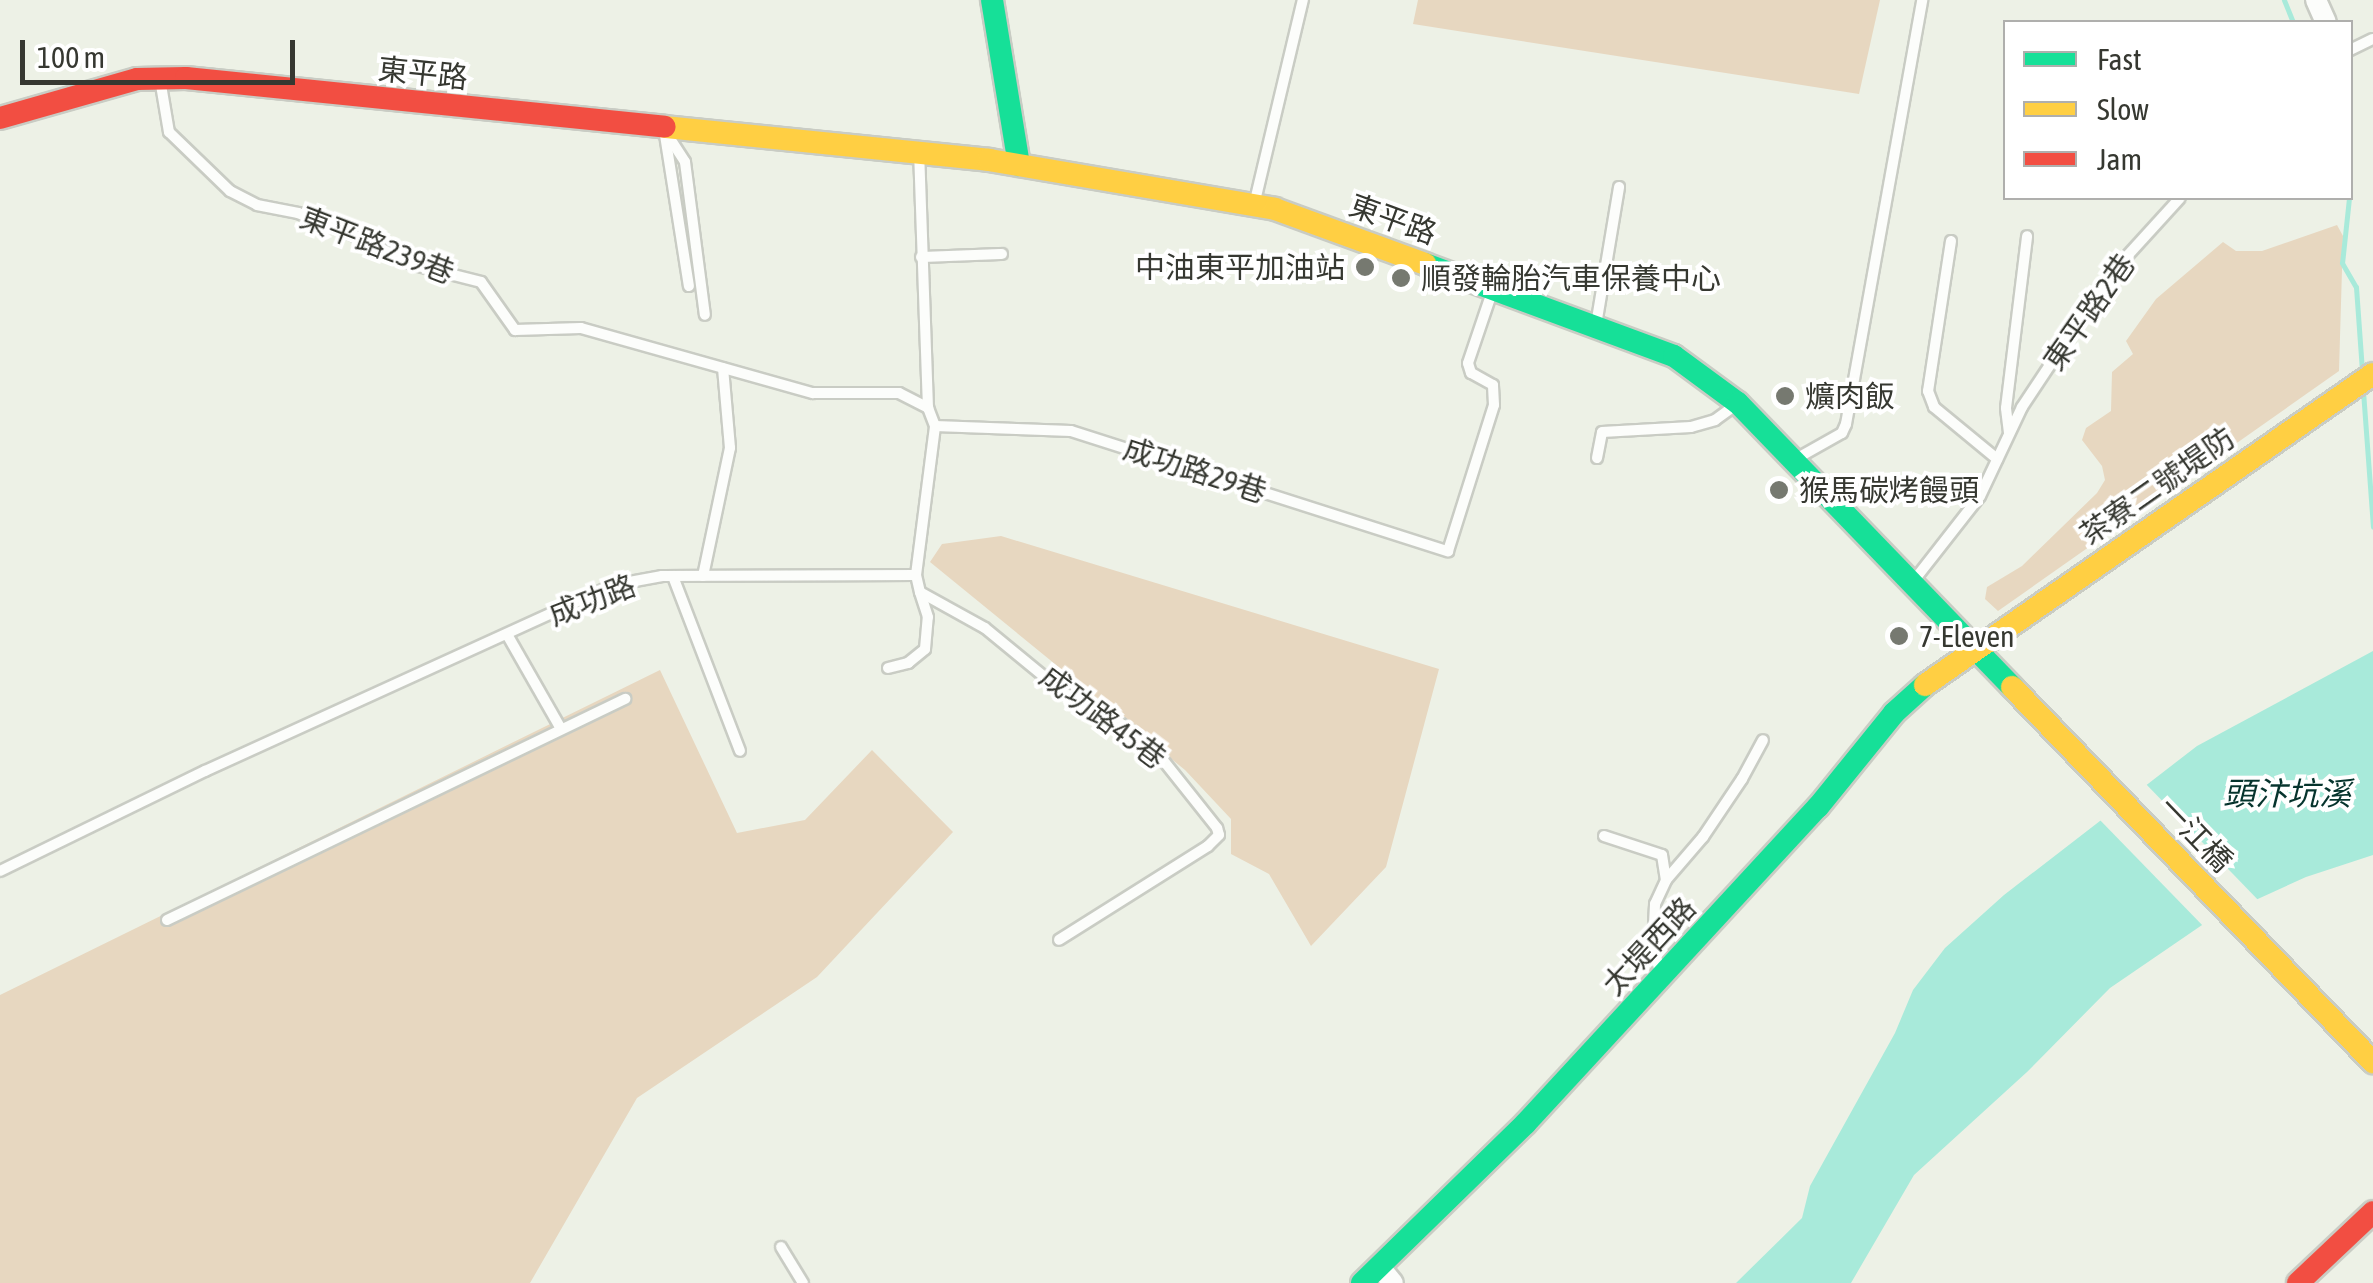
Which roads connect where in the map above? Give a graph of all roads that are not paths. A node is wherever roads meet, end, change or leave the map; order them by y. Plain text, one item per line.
1 (992, 0) edge
2 (1303, 0) edge
3 (1922, 0) edge
4 (160, 78) junction
5 (0, 118) edge
6 (664, 129) junction
7 (919, 152) junction
8 (1019, 165) junction
9 (1619, 187) dead end
10 (2178, 200) edge
11 (1254, 206) junction
12 (2027, 236) dead end
13 (1951, 241) dead end
14 (1002, 254) dead end
15 (921, 257) junction
16 (689, 286) dead end
17 (1494, 287) junction
18 (705, 316) dead end
19 (1596, 326) junction
20 (724, 368) junction
21 (2373, 374) edge
22 (1738, 403) junction
23 (928, 408) junction
24 (935, 426) junction
25 (2010, 434) junction
26 (1597, 458) dead end
27 (1793, 460) junction
28 (1998, 460) junction
29 (916, 575) junction
30 (703, 576) junction
31 (674, 579) junction
32 (1911, 583) junction
33 (920, 592) junction
34 (508, 636) junction
35 (1975, 648) junction
36 (888, 668) dead end
37 (626, 699) dead end
38 (561, 730) junction
39 (1762, 740) dead end
40 (740, 750) dead end
41 (1604, 836) dead end
42 (0, 870) edge
43 (1666, 880) junction
44 (167, 920) dead end
45 (1059, 940) dead end
46 (1661, 979) junction
47 (2373, 1062) edge
48 (2373, 1212) edge
49 (782, 1247) dead end
50 (1386, 1274) edge
51 (803, 1283) edge
52 (1362, 1283) edge
53 (2298, 1283) edge

1 - 8 main road
2 - 11 lane
3 - 27 lane
4 - 5 main road, 東平路
4 - 6 main road, 東平路
4 - 20 lane, 東平路239巷
6 - 7 main road, 東平路
6 - 16 lane
6 - 18 lane
7 - 8 main road, 東平路
7 - 15 lane
8 - 11 main road, 東平路
9 - 19 lane
10 - 25 lane, 東平路2巷
11 - 17 main road, 東平路
12 - 25 lane, 東平路2巷
13 - 28 lane
14 - 15 lane
15 - 23 lane
17 - 19 main road, 東平路
17 - 24 lane, 成功路29巷
19 - 22 main road, 東平路
20 - 23 lane, 東平路239巷
20 - 30 lane
21 - 35 main road, 茶寮二號堤防
22 - 26 lane
22 - 27 main road, 東平路
23 - 24 lane
24 - 29 lane
25 - 28 lane, 東平路2巷
27 - 32 main road, 東平路
28 - 32 lane, 東平路2巷
29 - 30 lane, 成功路
29 - 33 lane
30 - 31 lane, 成功路
31 - 34 lane, 成功路
31 - 40 lane
32 - 35 main road, 東平路
33 - 36 lane
33 - 45 lane, 成功路45巷
34 - 38 lane
34 - 42 lane, 成功路
35 - 46 main road, 太堤西路
35 - 47 main road, 一江橋
37 - 38 lane
38 - 44 lane
39 - 43 lane
41 - 43 lane
43 - 46 lane
46 - 50 main road, 太堤西路
48 - 53 main road
49 - 51 lane
50 - 52 main road, 太堤西路

